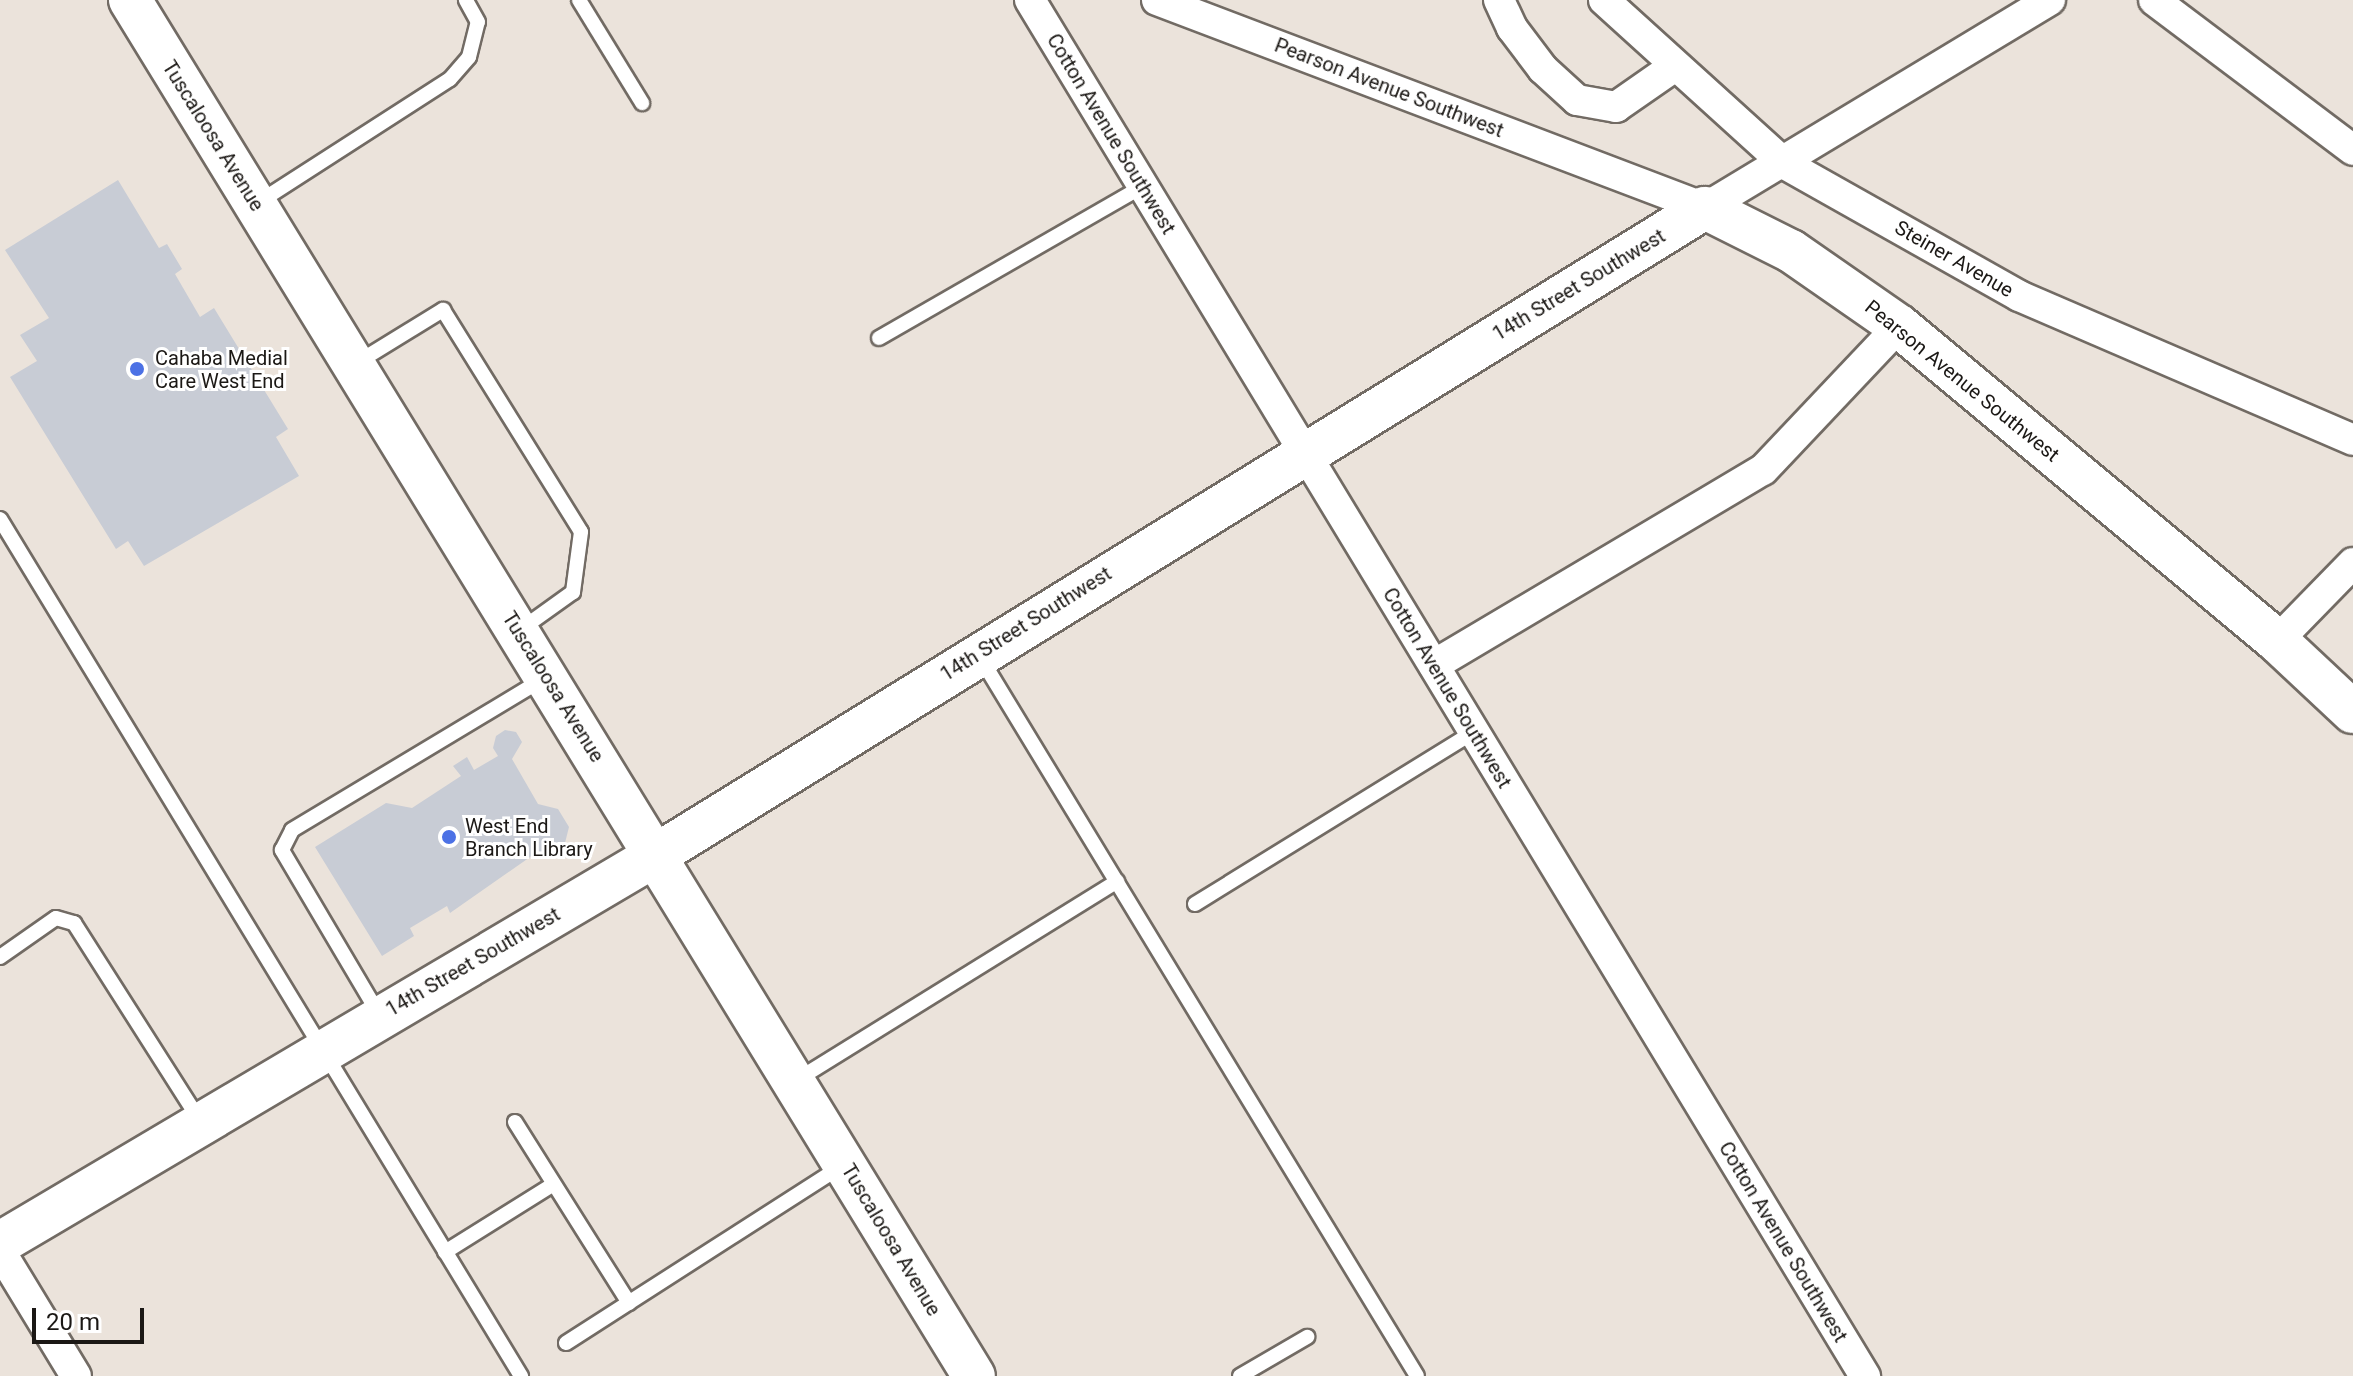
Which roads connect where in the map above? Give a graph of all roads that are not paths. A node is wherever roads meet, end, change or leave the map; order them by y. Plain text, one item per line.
1 (130, 0) edge
2 (466, 0) edge
3 (1030, 0) edge
4 (1157, 0) edge
5 (1499, 0) edge
6 (1604, 0) edge
7 (2050, 0) edge
8 (2154, 0) edge
9 (584, 2) edge
10 (1675, 66) junction
11 (642, 103) dead end
12 (2353, 150) edge
13 (1785, 164) junction
14 (1143, 186) junction
15 (255, 204) junction
16 (1705, 208) junction
17 (1899, 326) junction
18 (879, 338) dead end
19 (354, 365) junction
20 (2353, 440) edge
21 (1304, 452) junction
22 (0, 519) edge
23 (2353, 563) edge
24 (518, 631) junction
25 (2277, 641) junction
26 (978, 653) junction
27 (1434, 665) junction
28 (546, 677) junction
29 (2353, 712) edge
30 (1473, 732) junction
31 (656, 855) junction
32 (1117, 881) junction
33 (1195, 904) dead end
34 (0, 957) edge
35 (380, 1016) junction
36 (322, 1050) junction
37 (795, 1081) junction
38 (515, 1122) dead end
39 (201, 1123) junction
40 (845, 1164) junction
41 (554, 1184) junction
42 (0, 1243) edge
43 (0, 1251) edge
44 (445, 1252) junction
45 (629, 1303) junction
46 (1307, 1337) dead end
47 (566, 1343) dead end
48 (76, 1376) edge
49 (521, 1376) edge
50 (974, 1376) edge
51 (1240, 1376) edge
52 (1417, 1376) edge
53 (1865, 1376) edge

1 - 15 street, Tuscaloosa Avenue
2 - 15 lane
3 - 14 street, Cotton Avenue Southwest
4 - 16 street, Pearson Avenue Southwest
5 - 10 street
6 - 10 street, Steiner Avenue
7 - 13 street, 14th Street Southwest
8 - 12 street
9 - 11 lane
10 - 13 street, Steiner Avenue
13 - 16 street, 14th Street Southwest
13 - 20 street, Steiner Avenue
14 - 18 lane
14 - 21 street, Cotton Avenue Southwest
15 - 19 street, Tuscaloosa Avenue
16 - 17 street, Pearson Avenue Southwest
16 - 21 street, 14th Street Southwest
17 - 25 street, Pearson Avenue Southwest
17 - 27 street
19 - 24 street, Tuscaloosa Avenue
19 - 24 lane
21 - 26 street, 14th Street Southwest
21 - 27 street, Cotton Avenue Southwest
22 - 36 lane
23 - 25 street
24 - 28 street, Tuscaloosa Avenue
25 - 29 street, Pearson Avenue Southwest
26 - 31 street, 14th Street Southwest
26 - 32 lane
27 - 30 street, Cotton Avenue Southwest
28 - 31 street, Tuscaloosa Avenue
28 - 35 lane
30 - 33 lane
30 - 53 street, Cotton Avenue Southwest
31 - 35 street, 14th Street Southwest
31 - 37 street, Tuscaloosa Avenue
32 - 37 lane
32 - 52 lane
34 - 39 lane
35 - 36 street, 14th Street Southwest
36 - 39 street, 14th Street Southwest
36 - 44 lane
37 - 40 street, Tuscaloosa Avenue
38 - 41 lane
39 - 42 street, 14th Street Southwest
40 - 45 lane
40 - 50 street, Tuscaloosa Avenue
41 - 44 lane
41 - 45 lane
43 - 48 street
44 - 49 lane
45 - 47 lane
46 - 51 lane

